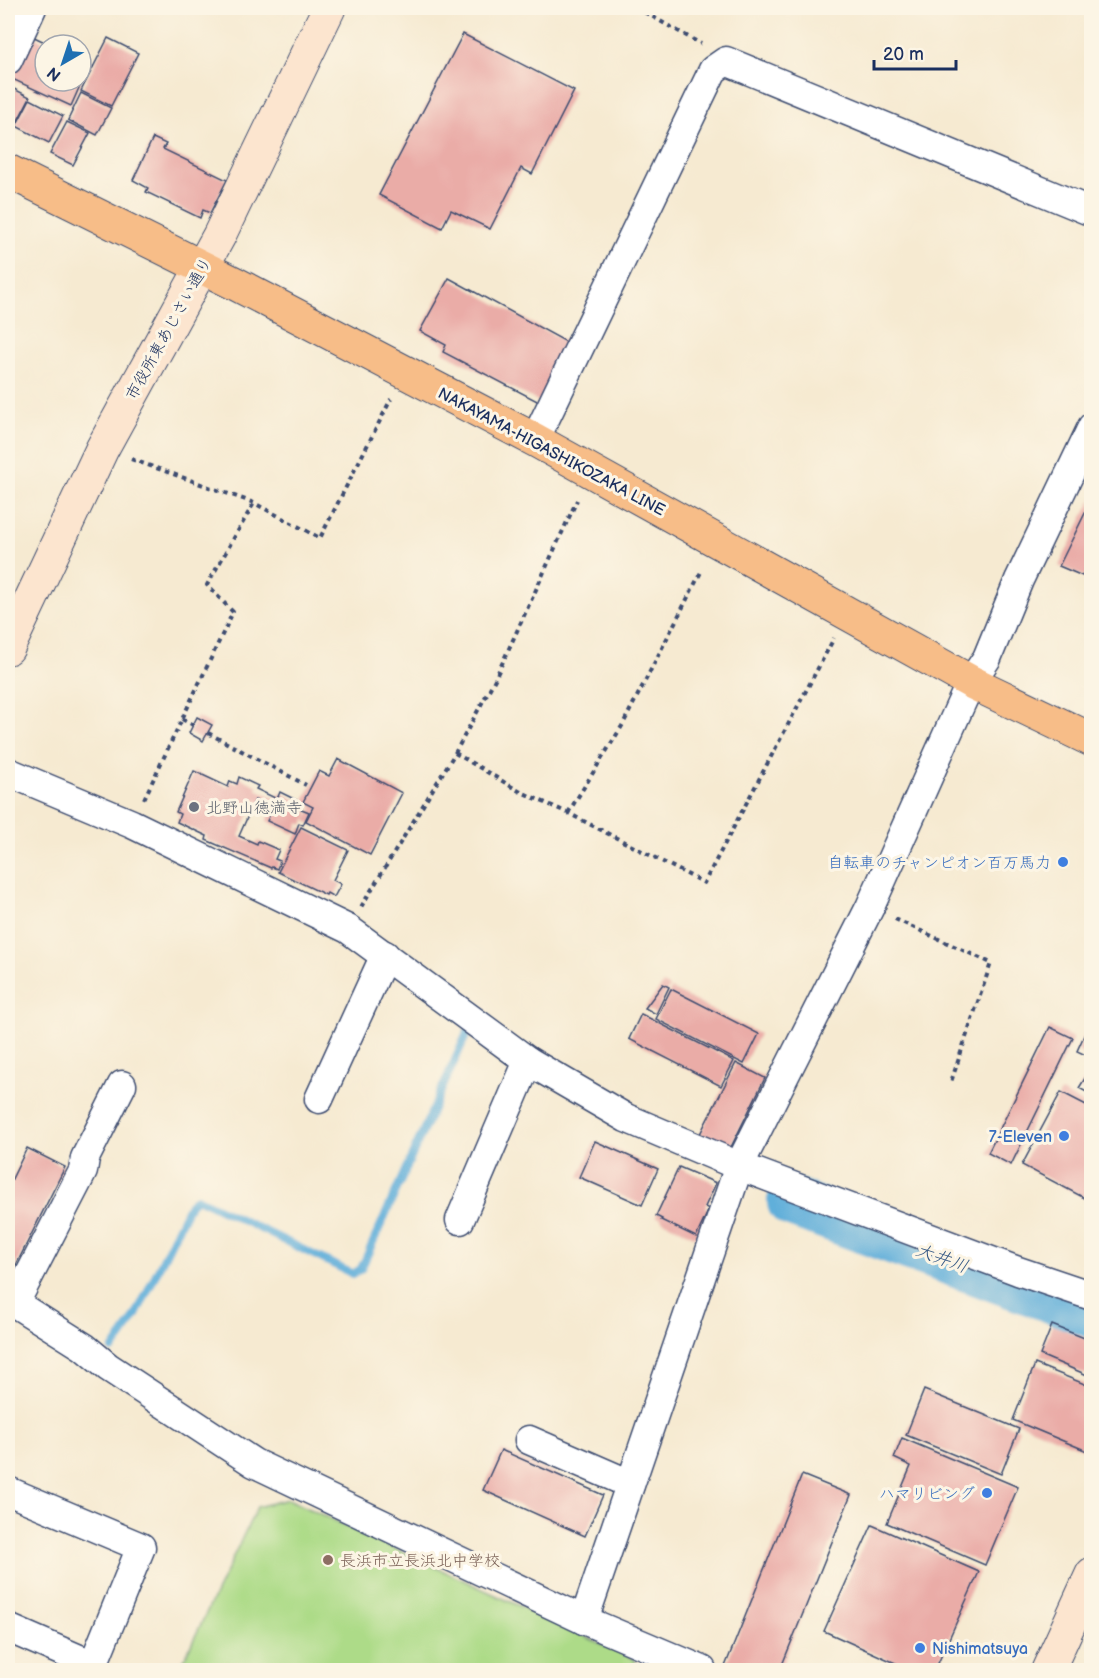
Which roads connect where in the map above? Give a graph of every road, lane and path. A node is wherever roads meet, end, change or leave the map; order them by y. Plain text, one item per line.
1 (32, 8) edge
2 (329, 8) edge
3 (638, 8) edge
4 (8, 60) edge
5 (726, 62) junction
6 (8, 171) edge
7 (1092, 212) edge
8 (201, 267) junction
9 (391, 398) dead end
10 (1092, 427) edge
11 (535, 440) junction
12 (102, 449) junction
13 (577, 500) dead end
14 (254, 503) junction
15 (702, 570) dead end
16 (835, 637) dead end
17 (8, 648) edge
18 (971, 682) junction
19 (182, 719) junction
20 (193, 725) dead end
21 (208, 733) dead end
22 (1092, 740) edge
23 (455, 753) junction
24 (8, 772) edge
25 (306, 785) dead end
26 (568, 813) junction
27 (132, 824) junction
28 (870, 908) junction
29 (348, 929) junction
30 (385, 956) junction
31 (528, 1061) junction
32 (951, 1082) dead end
33 (123, 1085) dead end
34 (319, 1099) dead end
35 (739, 1166) junction
36 (460, 1220) dead end
37 (1092, 1296) edge
38 (11, 1301) edge
39 (529, 1440) dead end
40 (630, 1484) junction
41 (8, 1491) edge
42 (1092, 1574) edge
43 (584, 1620) junction
44 (8, 1628) edge
45 (702, 1671) edge
46 (1048, 1671) edge

1 - 4 street
2 - 8 street, 市役所東あじさい通り
3 - 5 path
5 - 7 street
5 - 11 street
6 - 8 main road, NAKAYAMA-HIGASHIKOZAKA LINE
8 - 11 main road, NAKAYAMA-HIGASHIKOZAKA LINE
8 - 12 street, 市役所東あじさい通り
9 - 14 path
10 - 18 street
11 - 18 main road, NAKAYAMA-HIGASHIKOZAKA LINE
12 - 14 path
12 - 17 street, 市役所東あじさい通り
13 - 23 path
14 - 19 path
15 - 26 path
16 - 26 path
18 - 22 main road, NAKAYAMA-HIGASHIKOZAKA LINE
18 - 28 street
19 - 20 path
19 - 27 path
21 - 25 path
23 - 26 path
23 - 29 path
24 - 27 street
27 - 29 street
28 - 32 path
28 - 35 street
29 - 30 street
30 - 31 street
30 - 34 street
31 - 35 street
31 - 36 street
33 - 38 street
35 - 37 street
35 - 40 street
38 - 43 street
39 - 40 street
40 - 43 street
41 - 44 street
42 - 46 street
43 - 45 street

